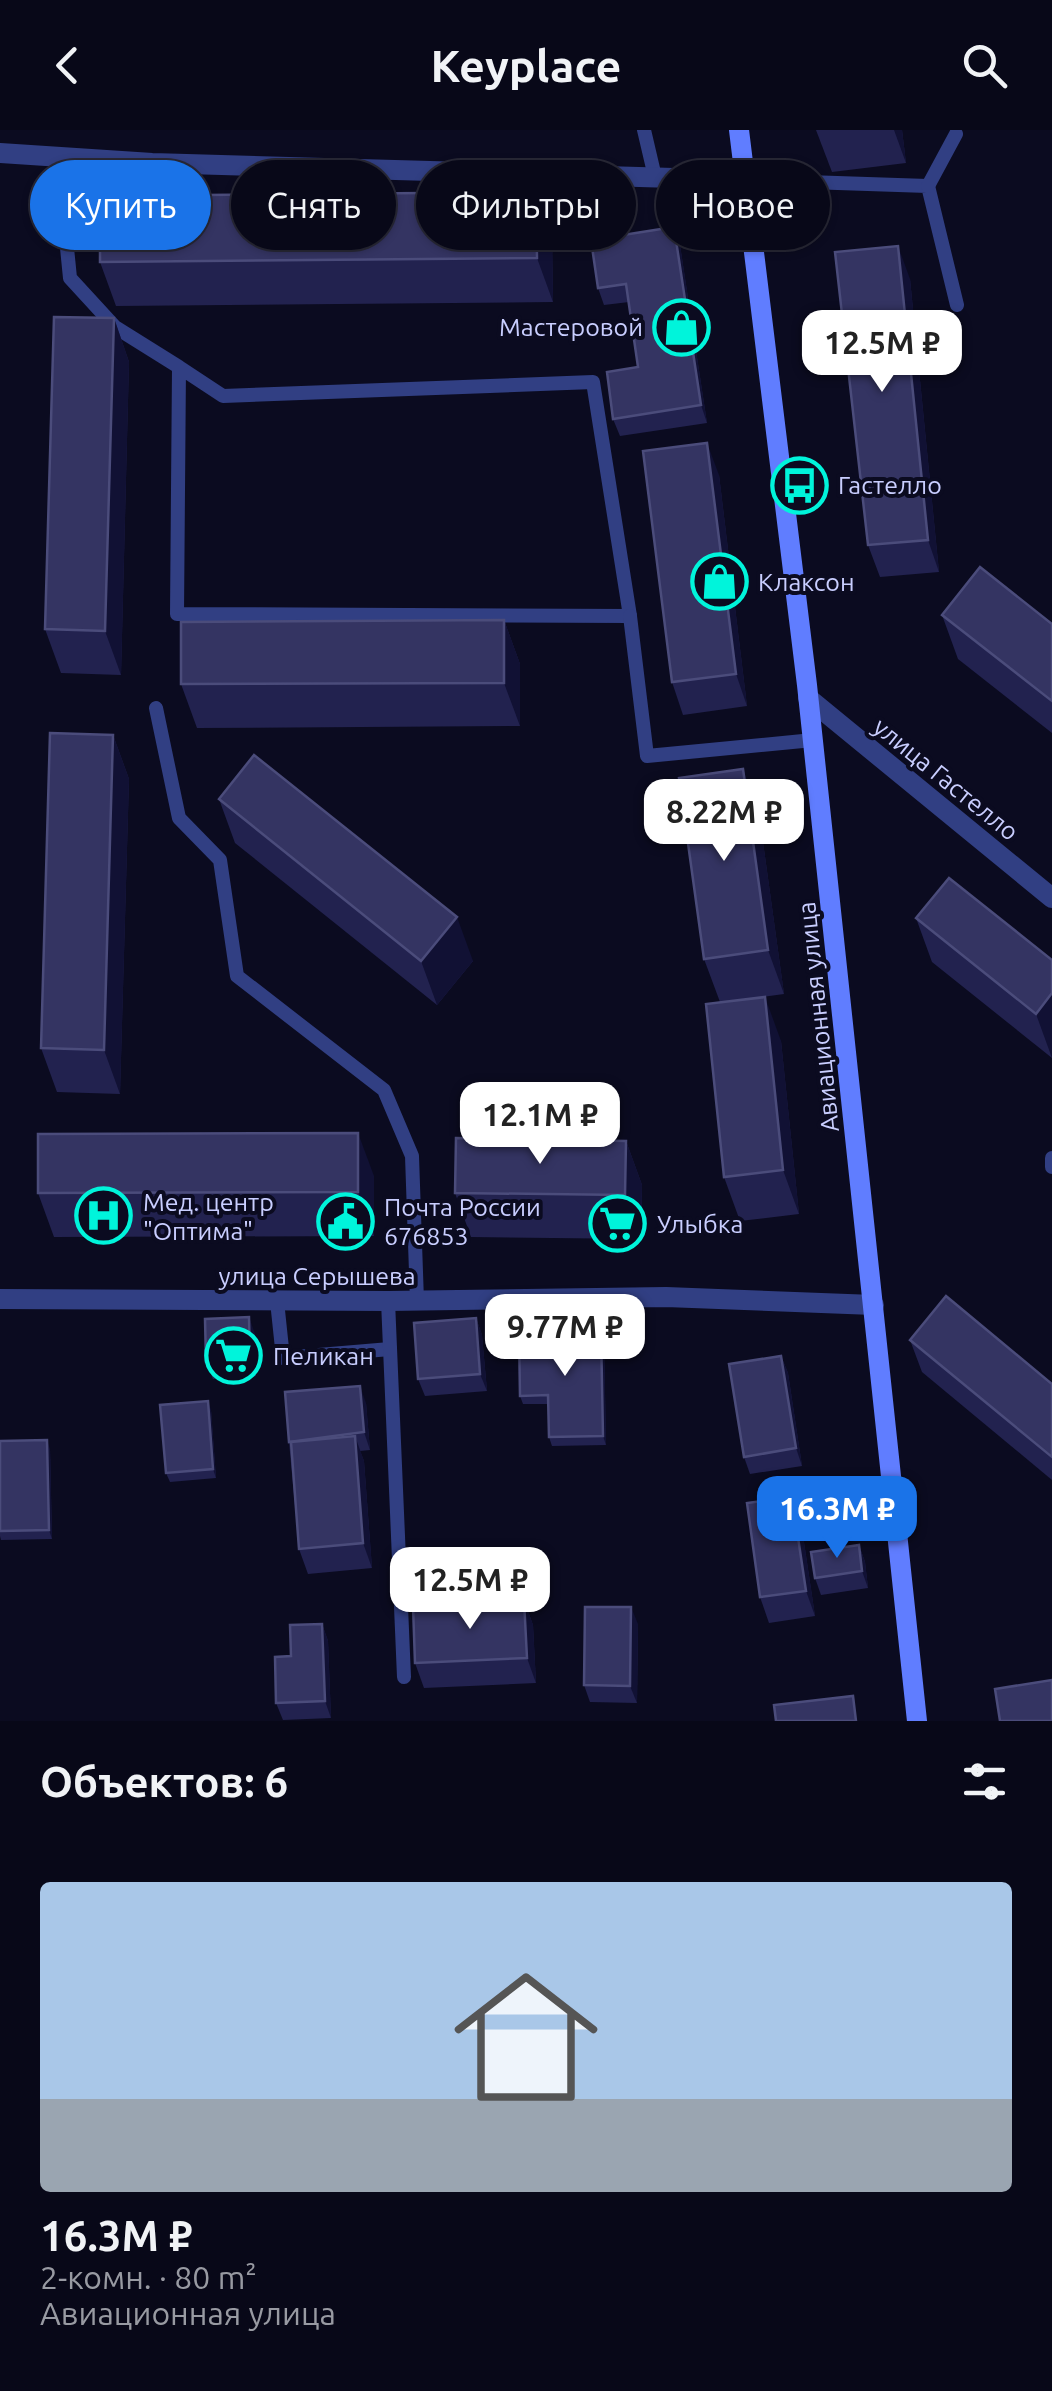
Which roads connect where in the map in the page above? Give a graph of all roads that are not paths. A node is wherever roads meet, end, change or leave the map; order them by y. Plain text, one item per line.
1 (644, 130) edge
2 (739, 130) edge
3 (956, 134) dead end
4 (0, 153) edge
5 (58, 157) junction
6 (742, 160) edge
7 (654, 177) joint
8 (830, 183) edge
9 (928, 186) junction
10 (753, 250) edge
11 (957, 305) dead end
12 (179, 367) junction
13 (630, 616) junction
14 (808, 698) junction
15 (156, 708) dead end
16 (813, 740) junction
17 (1052, 898) edge
18 (1052, 1158) edge
19 (1052, 1167) edge
20 (0, 1299) edge
21 (277, 1301) junction
22 (417, 1301) junction
23 (388, 1302) junction
24 (874, 1305) junction
25 (390, 1350) junction
26 (404, 1677) dead end
27 (918, 1721) edge

1 - 7 lane
2 - 6 street, Авиационная улица
3 - 9 lane
4 - 5 street
5 - 7 street
5 - 12 lane
8 - 9 lane
9 - 11 lane
10 - 14 street, Авиационная улица
12 - 13 lane
12 - 13 lane
13 - 16 lane
14 - 16 street, Авиационная улица
14 - 17 street, улица Гастелло
15 - 22 lane
16 - 24 street, Авиационная улица
18 - 19 lane
20 - 21 street, улица Серышева
21 - 23 street, улица Серышева
21 - 25 lane
22 - 23 street, улица Серышева
22 - 24 street, улица Серышева
23 - 25 lane
24 - 27 street, Авиационная улица
25 - 26 lane

